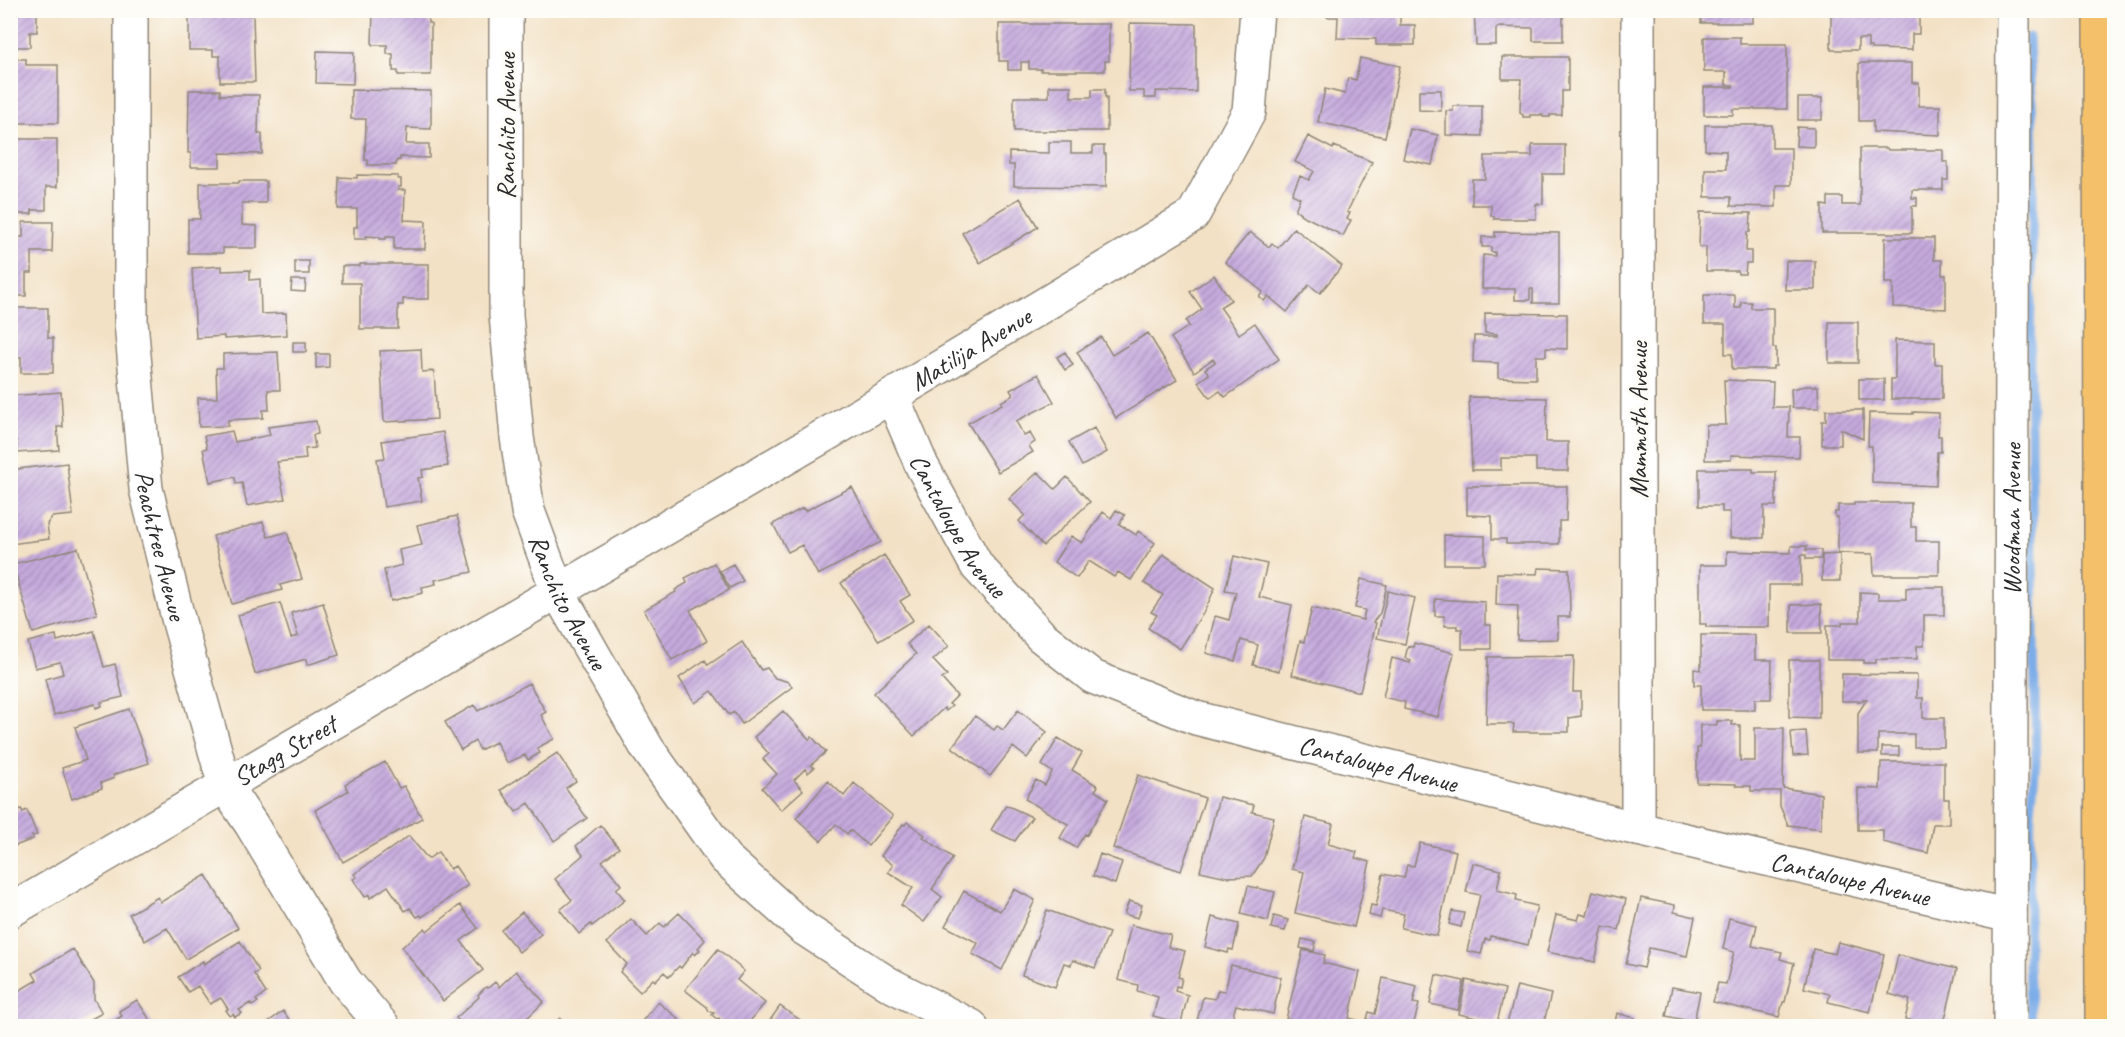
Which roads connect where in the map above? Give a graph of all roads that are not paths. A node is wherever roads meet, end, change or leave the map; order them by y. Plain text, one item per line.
1 (131, 10) edge
2 (506, 10) edge
3 (1257, 10) edge
4 (1638, 10) edge
5 (2013, 10) edge
6 (2100, 10) edge
7 (2107, 124) edge
8 (892, 396) junction
9 (558, 592) junction
10 (225, 786) junction
11 (1638, 829) junction
12 (10, 911) edge
13 (2010, 916) junction
14 (383, 1026) edge
15 (971, 1026) edge
16 (2010, 1026) edge
17 (2102, 1026) edge

1 - 10 street, Peachtree Avenue
2 - 9 street, Ranchito Avenue
3 - 8 street, Matilija Avenue
4 - 11 street, Mammoth Avenue
5 - 13 street, Woodman Avenue
6 - 7 main road
7 - 17 main road
8 - 9 street, Matilija Avenue
8 - 11 street, Cantaloupe Avenue
9 - 10 street, Stagg Street
9 - 15 street, Ranchito Avenue
10 - 12 street, Stagg Street
10 - 14 street, Peachtree Avenue
11 - 13 street, Cantaloupe Avenue
13 - 16 street, Woodman Avenue

